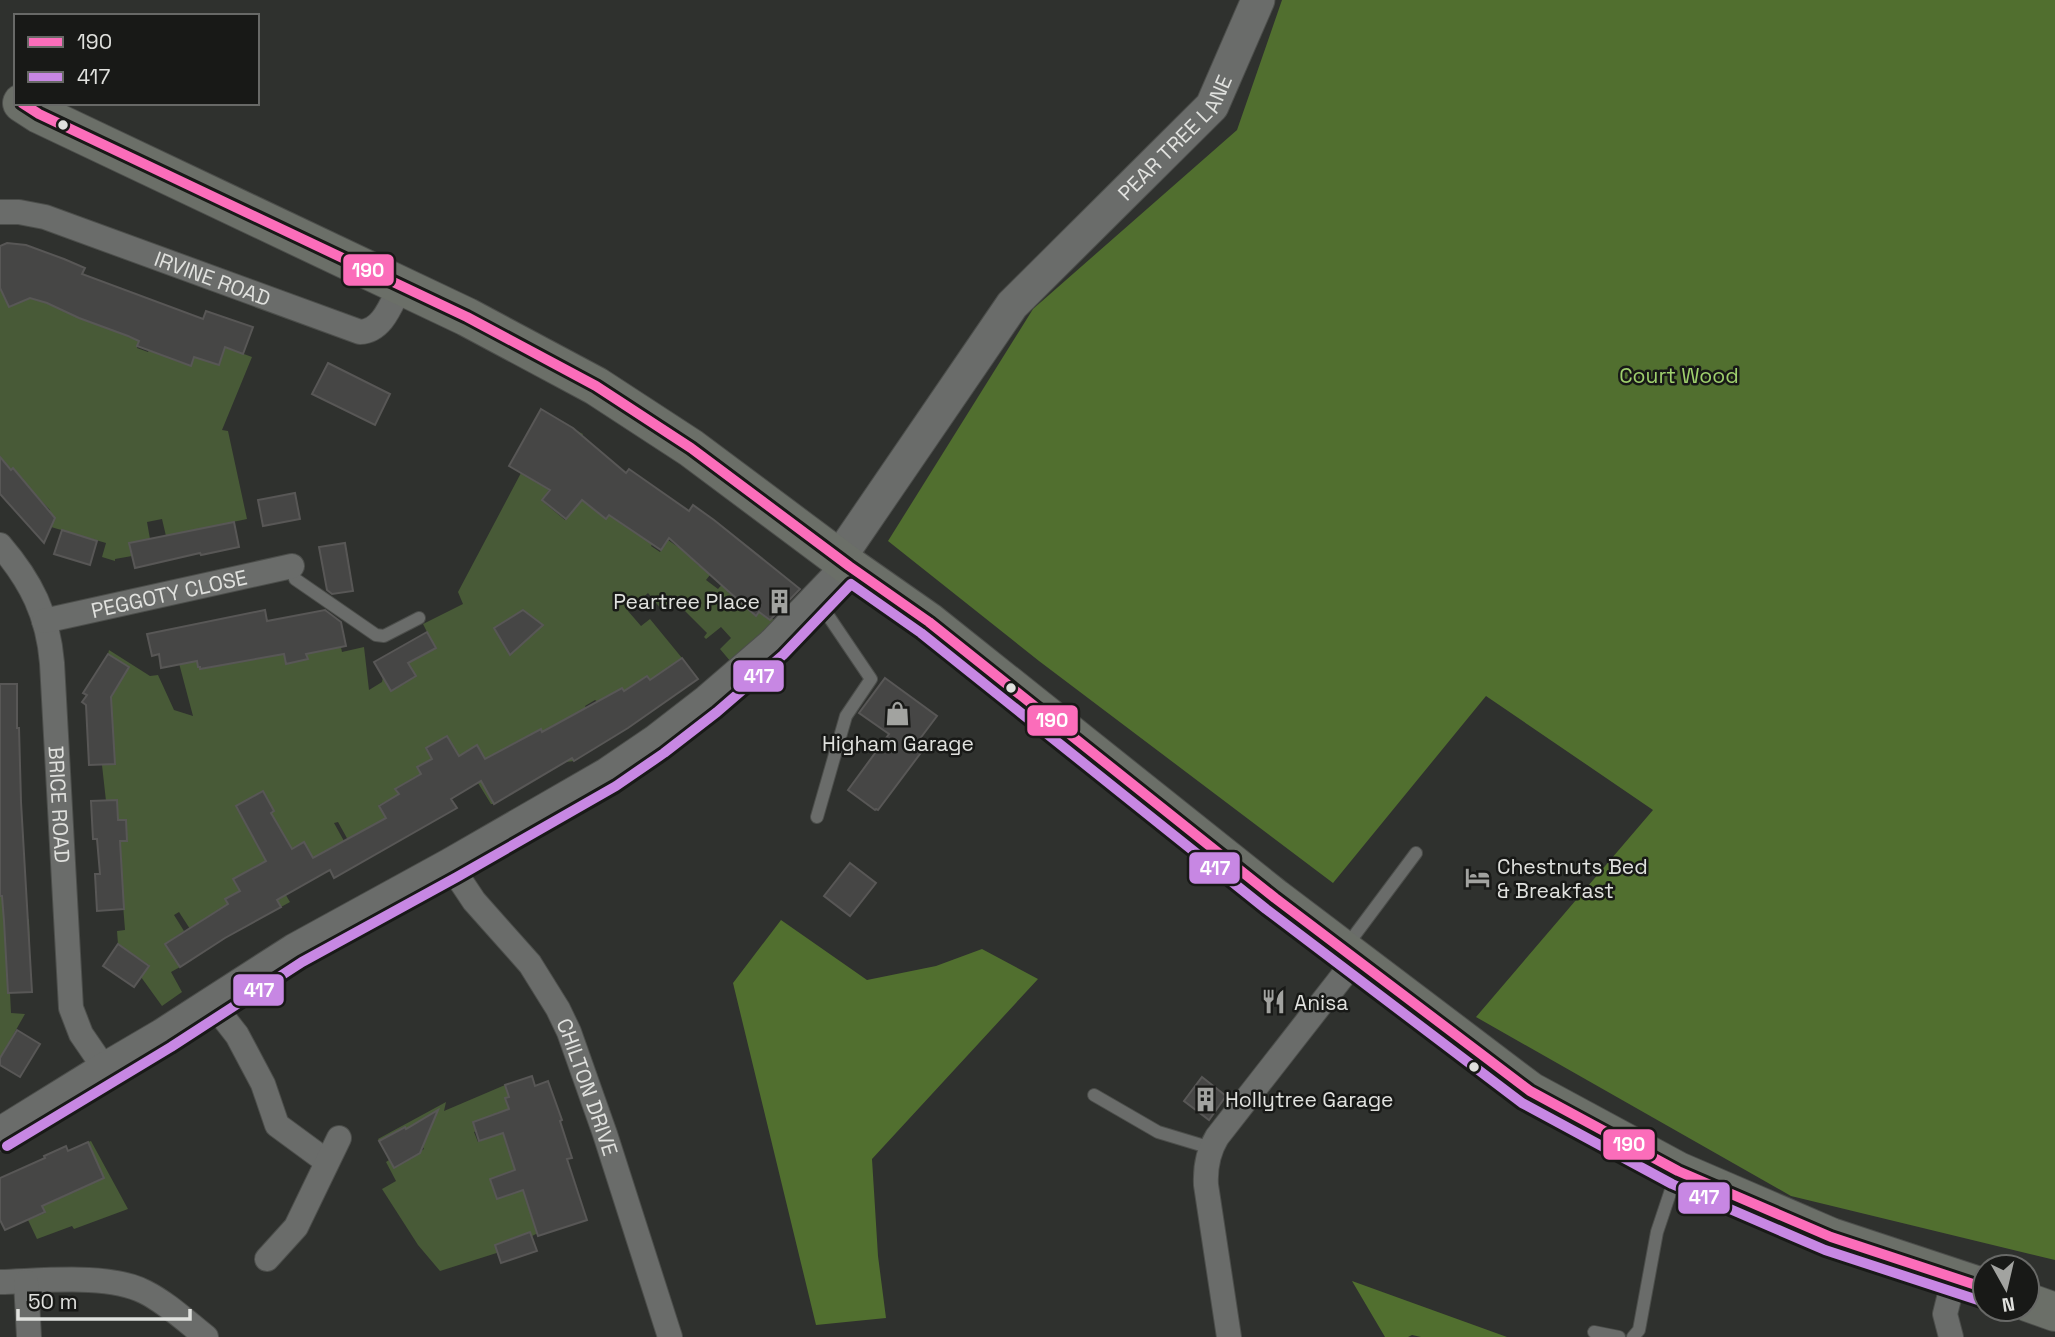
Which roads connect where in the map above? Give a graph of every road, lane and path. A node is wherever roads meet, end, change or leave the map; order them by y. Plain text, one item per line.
1 (1258, 0) edge
2 (26, 105) edge
3 (0, 212) edge
4 (401, 285) junction
5 (0, 545) edge
6 (844, 562) junction
7 (292, 566) joint
8 (815, 604) junction
9 (419, 618) dead end
10 (44, 621) junction
11 (817, 817) dead end
12 (1416, 853) dead end
13 (450, 865) junction
14 (1350, 955) junction
15 (212, 1003) junction
16 (105, 1069) junction
17 (1094, 1095) dead end
18 (0, 1134) edge
19 (339, 1138) dead end
20 (1211, 1149) junction
21 (326, 1161) junction
22 (1678, 1171) junction
23 (267, 1259) dead end
24 (0, 1282) edge
25 (26, 1282) junction
26 (1970, 1283) edge
27 (1594, 1332) dead end
28 (29, 1337) edge
29 (206, 1337) edge
30 (670, 1337) edge
31 (1229, 1337) edge
32 (1619, 1337) edge
33 (1633, 1337) edge
34 (1951, 1337) edge

1 - 6 street, PEAR TREE LANE
2 - 4 main road
3 - 4 street, IRVINE ROAD
4 - 6 main road
5 - 10 street, BRICE ROAD
6 - 8 street, PEAR TREE LANE
6 - 14 main road
7 - 9 lane
7 - 10 street, PEGGOTY CLOSE
8 - 11 lane
8 - 13 street, PEAR TREE LANE
10 - 16 street, BRICE ROAD
12 - 14 lane
13 - 15 street, PEAR TREE LANE
13 - 30 street, CHILTON DRIVE
14 - 20 street
14 - 22 main road
15 - 16 street, PEAR TREE LANE
15 - 21 street
16 - 18 street, PEAR TREE LANE
17 - 20 lane
19 - 21 street
20 - 31 street
21 - 23 street
22 - 26 main road
22 - 33 lane
24 - 25 street
25 - 28 street
25 - 29 street
26 - 34 street
27 - 32 lane

